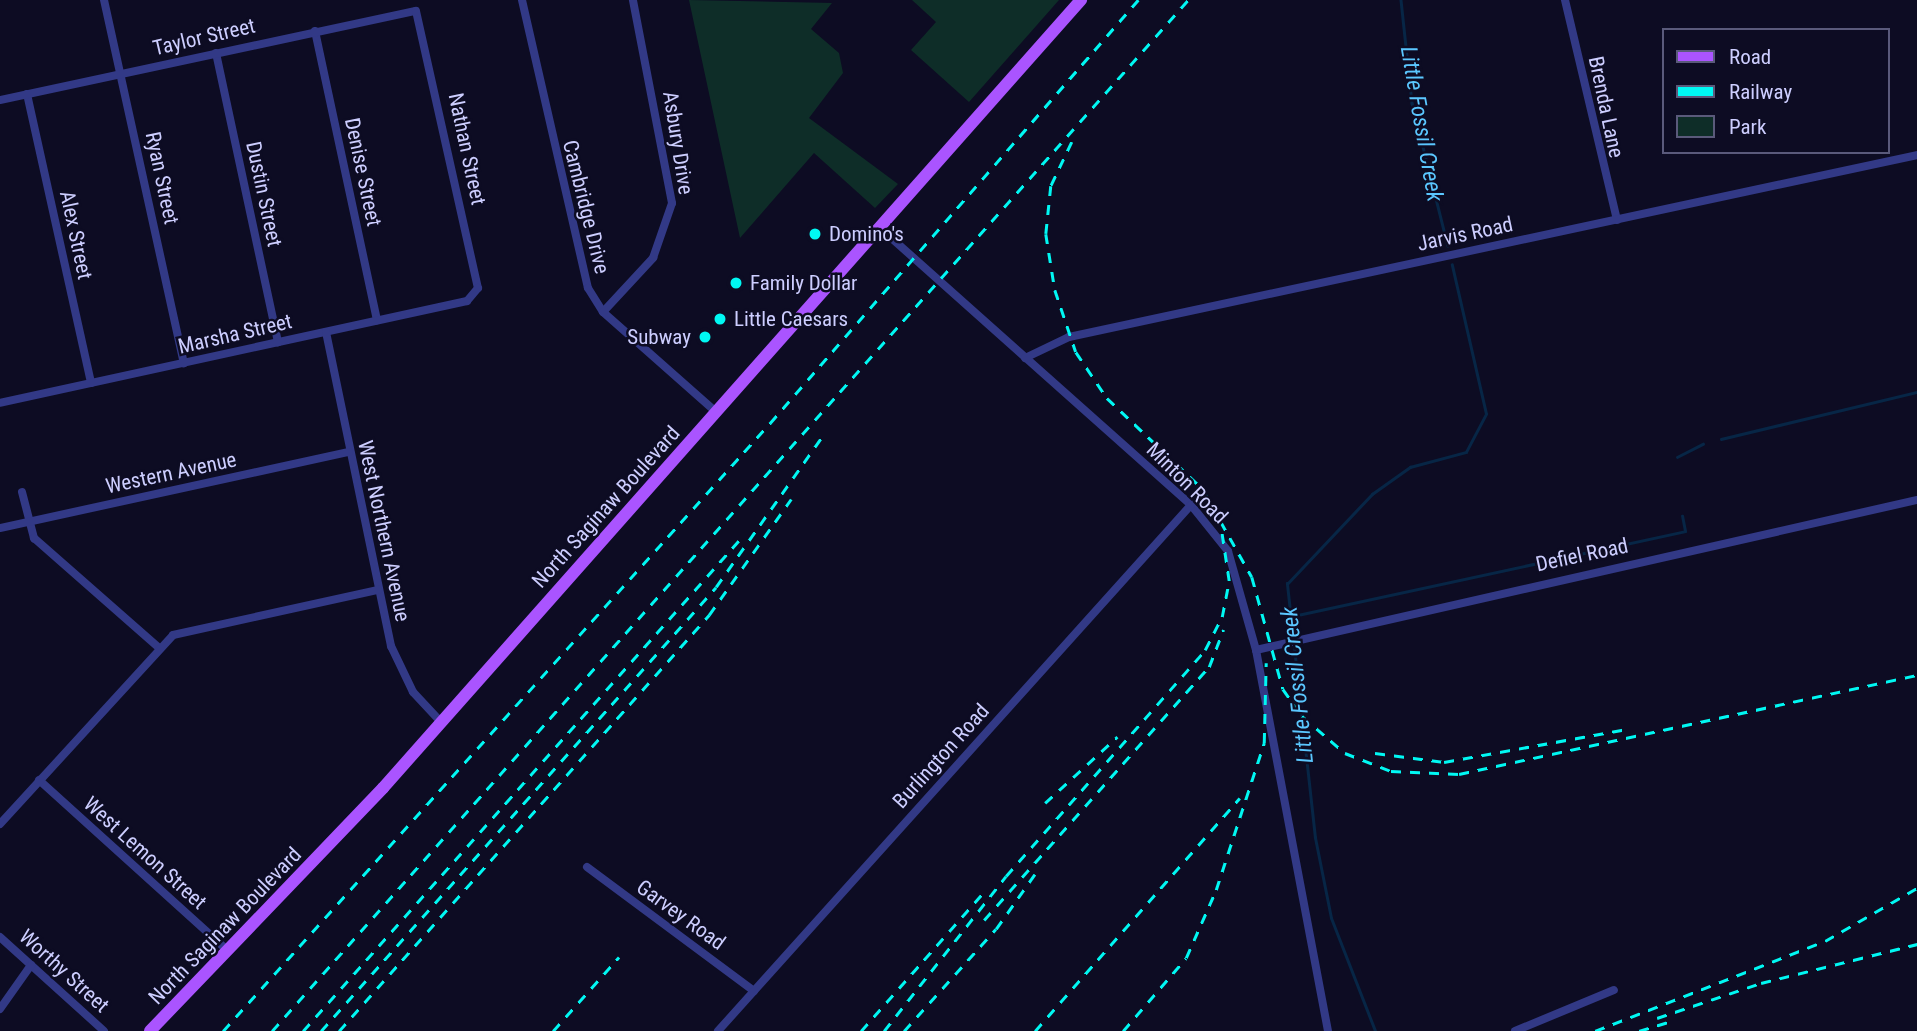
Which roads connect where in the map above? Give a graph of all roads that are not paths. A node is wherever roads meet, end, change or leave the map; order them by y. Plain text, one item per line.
1 (104, 0) edge
2 (522, 0) edge
3 (633, 0) edge
4 (1081, 0) edge
5 (1565, 0) edge
6 (416, 11) joint
7 (314, 31) junction
8 (216, 53) junction
9 (121, 73) junction
10 (27, 94) junction
11 (0, 100) edge
12 (1917, 155) edge
13 (1617, 220) junction
14 (879, 227) junction
15 (476, 296) joint
16 (603, 312) junction
17 (377, 320) junction
18 (326, 332) junction
19 (278, 342) junction
20 (1025, 358) junction
21 (184, 363) junction
22 (91, 383) junction
23 (0, 403) edge
24 (716, 412) junction
25 (349, 452) junction
26 (22, 492) dead end
27 (1917, 500) edge
28 (1191, 505) junction
29 (28, 522) junction
30 (0, 528) edge
31 (378, 590) junction
32 (157, 646) junction
33 (1256, 650) junction
34 (441, 722) junction
35 (38, 780) junction
36 (0, 824) edge
37 (587, 867) dead end
38 (0, 937) edge
39 (228, 951) junction
40 (30, 965) junction
41 (1614, 990) dead end
42 (754, 991) junction
43 (0, 1009) edge
44 (104, 1031) edge
45 (150, 1031) edge
46 (718, 1031) edge
47 (1328, 1031) edge
48 (1515, 1031) edge

1 - 9 street, Ryan Street
2 - 16 street, Cambridge Drive
3 - 16 street, Asbury Drive
4 - 14 main road, North Saginaw Boulevard
5 - 13 street, Brenda Lane
6 - 7 street, Taylor Street
6 - 15 street, Nathan Street
7 - 8 street, Taylor Street
7 - 17 street, Denise Street
8 - 9 street, Taylor Street
8 - 19 street, Dustin Street
9 - 10 street, Taylor Street
9 - 21 street, Ryan Street
10 - 11 street, Taylor Street
10 - 22 street, Alex Street
12 - 13 street, Jarvis Road
13 - 20 street, Jarvis Road
14 - 20 street, Minton Road
14 - 24 main road, North Saginaw Boulevard
15 - 17 street, Marsha Street
16 - 24 street, Cambridge Drive
17 - 18 street, Marsha Street
18 - 19 street, Marsha Street
18 - 25 street, West Northern Avenue
19 - 21 street, Marsha Street
20 - 28 street, Minton Road
21 - 22 street, Marsha Street
22 - 23 street, Marsha Street
24 - 34 main road, North Saginaw Boulevard
25 - 29 street, Western Avenue
25 - 31 street, West Northern Avenue
26 - 29 street
27 - 33 street, Defiel Road
28 - 33 street, Minton Road
28 - 42 street, Burlington Road
29 - 30 street, Western Avenue
29 - 32 street
31 - 32 street
31 - 34 street, West Northern Avenue
32 - 35 street
33 - 47 street, Minton Road
34 - 39 main road, North Saginaw Boulevard
35 - 36 street
35 - 39 street, West Lemon Street
37 - 42 street, Garvey Road
38 - 40 street, Worthy Street
39 - 45 main road, North Saginaw Boulevard
40 - 43 street
40 - 44 street, Worthy Street
41 - 48 street
42 - 46 street, Burlington Road

